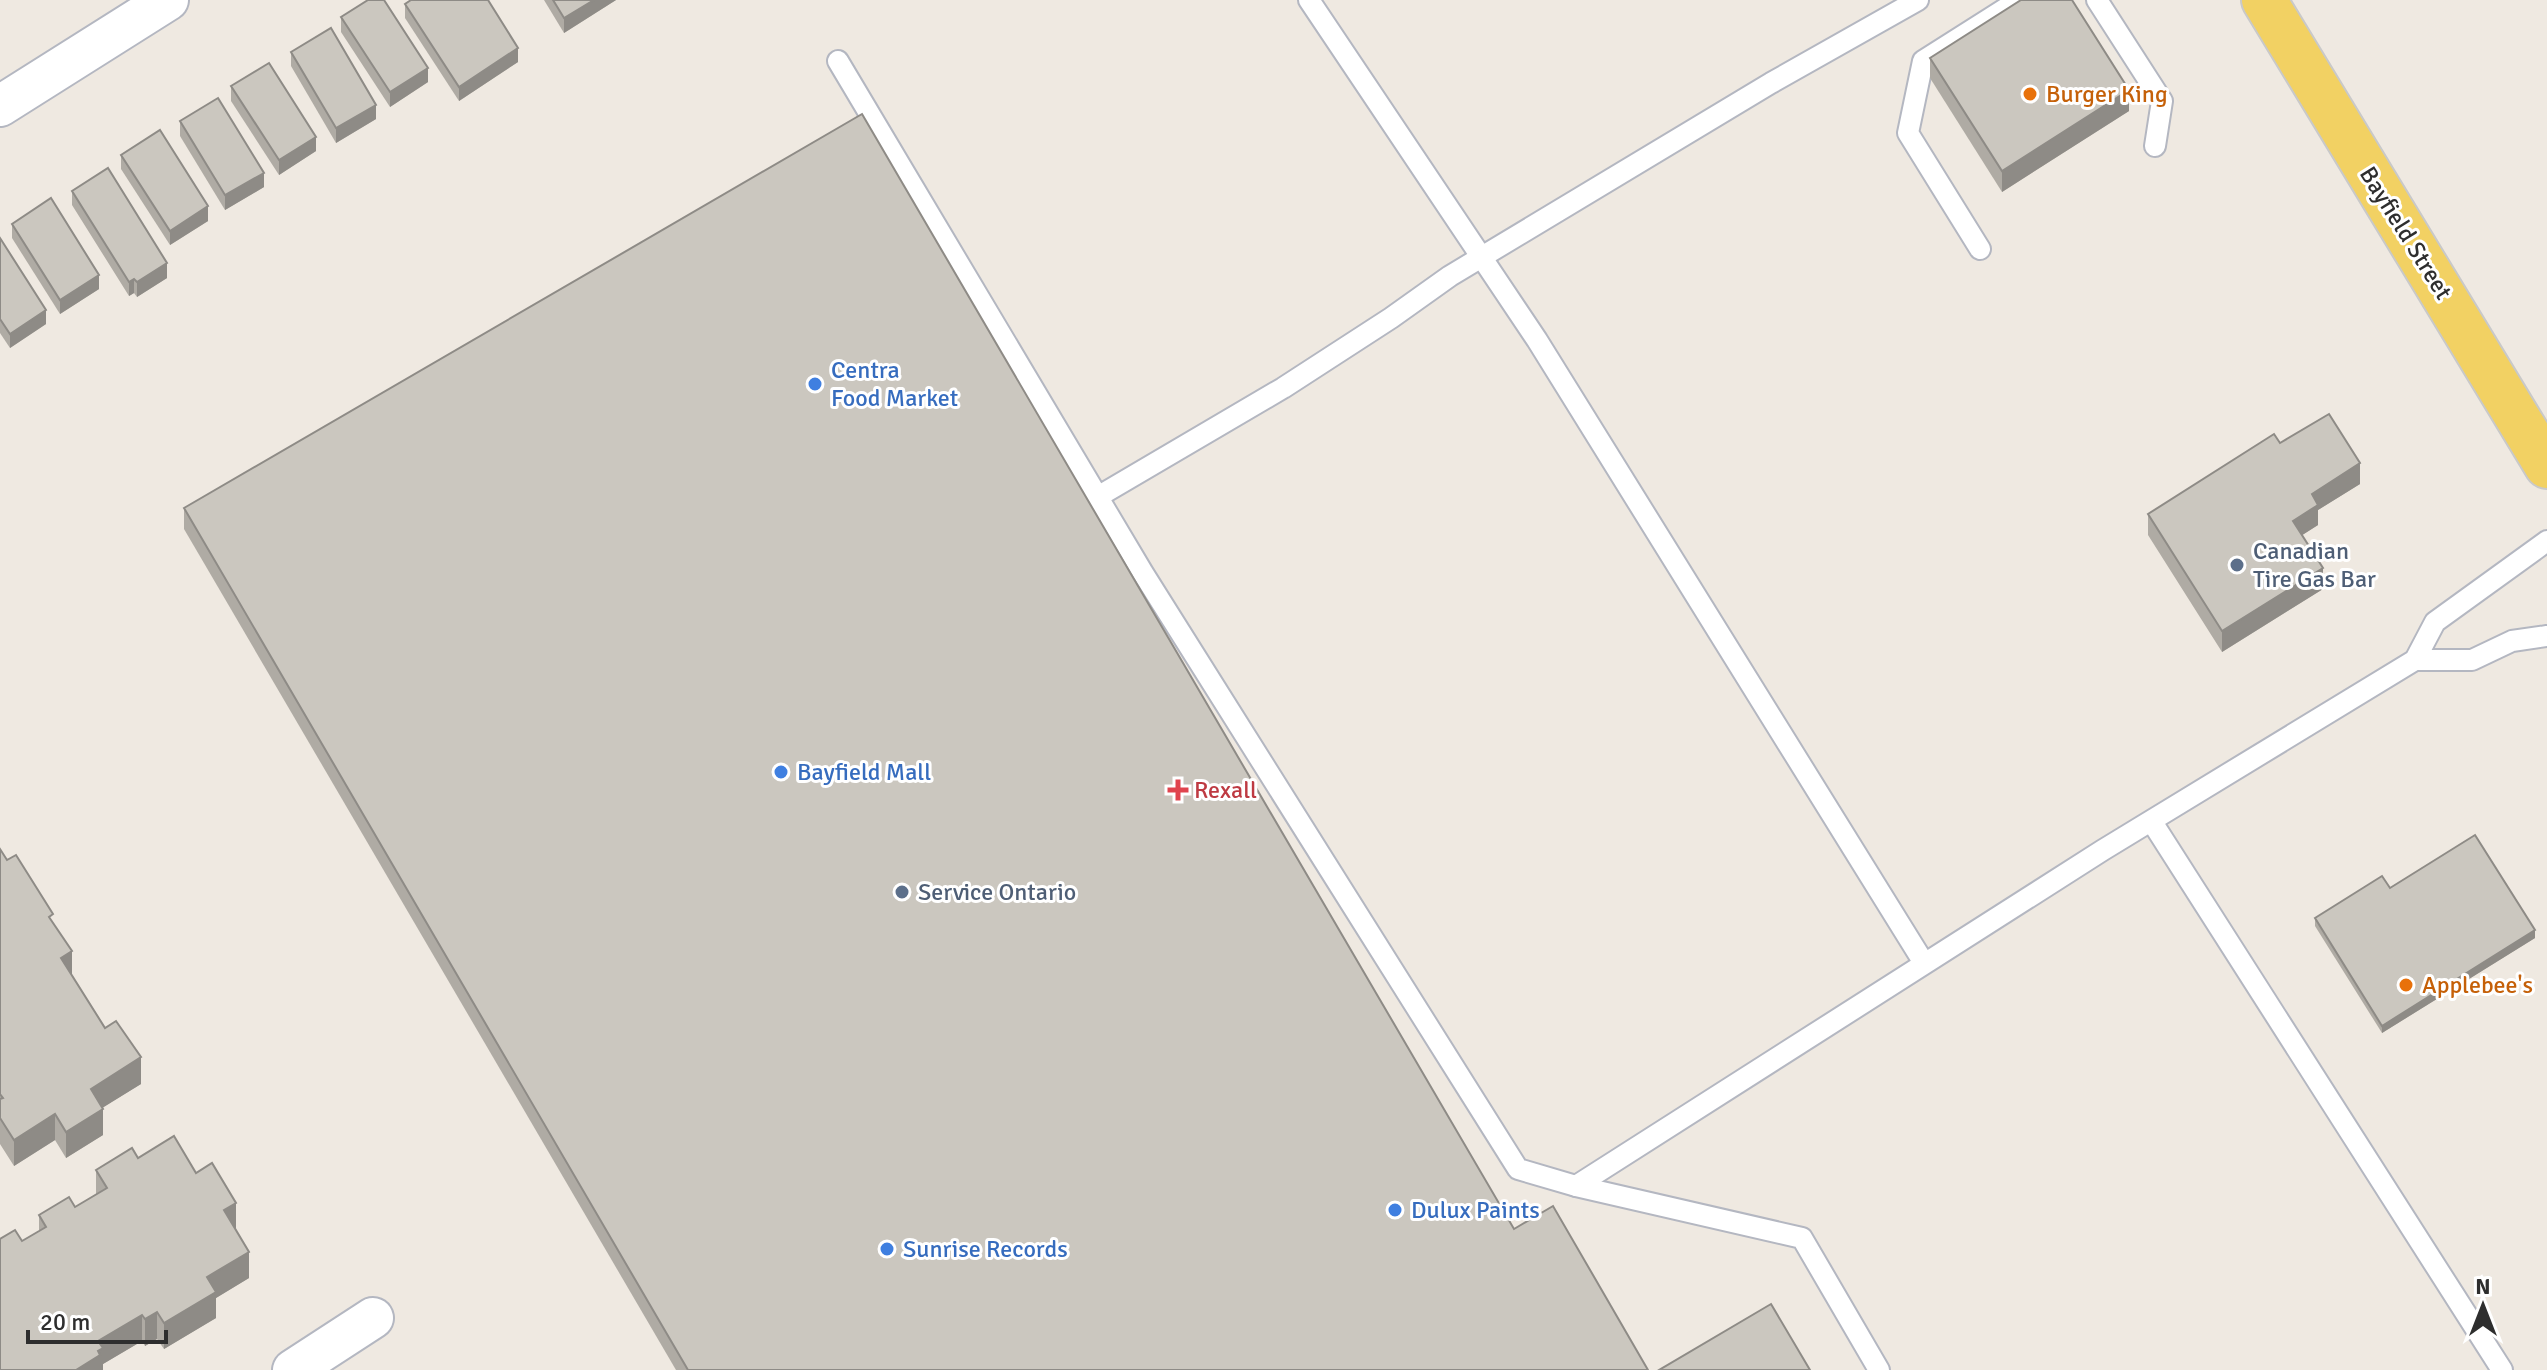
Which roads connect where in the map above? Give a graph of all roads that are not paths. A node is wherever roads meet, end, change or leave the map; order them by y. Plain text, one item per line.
1 (168, 0) edge
2 (1309, 0) edge
3 (1918, 0) edge
4 (2019, 0) edge
5 (2097, 0) edge
6 (2264, 0) edge
7 (838, 61) dead end
8 (0, 106) edge
9 (2155, 146) dead end
10 (1980, 249) dead end
11 (1483, 257) junction
12 (2547, 466) edge
13 (1099, 496) junction
14 (2547, 541) edge
15 (2547, 636) edge
16 (2415, 660) junction
17 (2152, 822) junction
18 (1924, 963) junction
19 (1576, 1186) junction
20 (373, 1318) dead end
21 (293, 1370) edge
22 (1879, 1370) edge
23 (2502, 1370) edge

1 - 8 street
2 - 11 lane
3 - 11 lane
4 - 10 lane
5 - 9 lane
6 - 12 main road, Bayfield Street
7 - 13 lane
11 - 13 lane
11 - 18 lane
13 - 19 lane
14 - 16 lane
15 - 16 lane
16 - 17 lane
17 - 18 lane
17 - 23 lane
18 - 19 lane
19 - 22 lane
20 - 21 street

